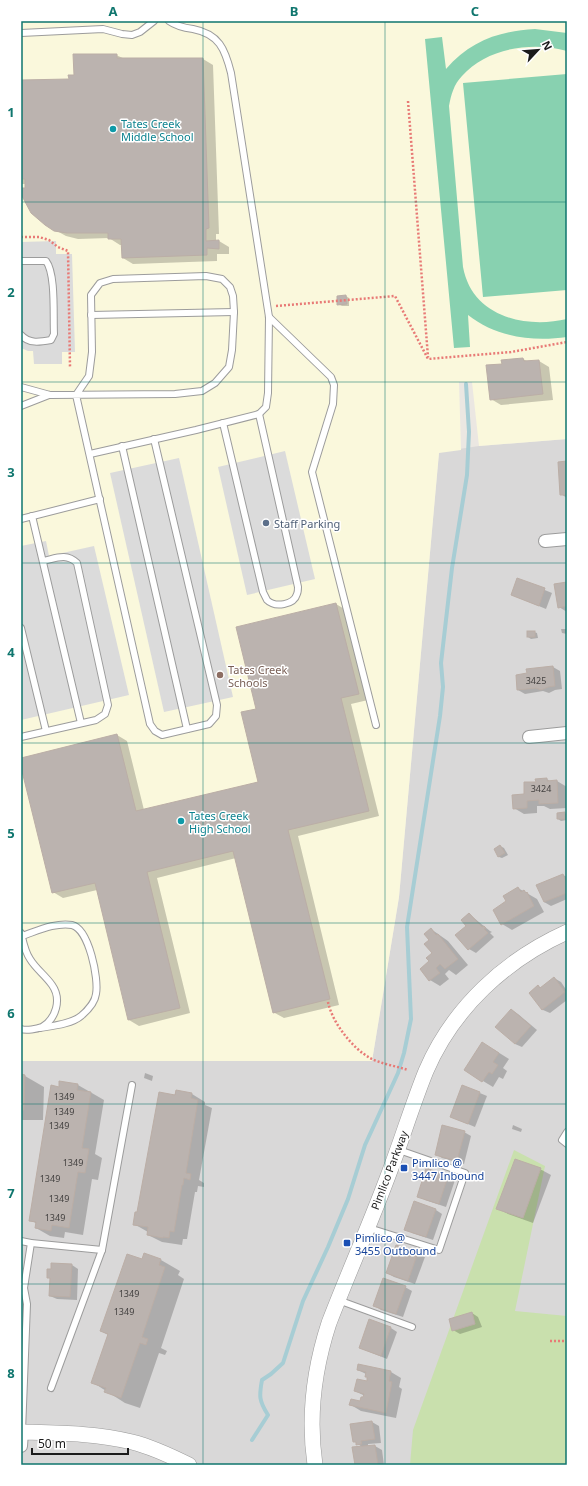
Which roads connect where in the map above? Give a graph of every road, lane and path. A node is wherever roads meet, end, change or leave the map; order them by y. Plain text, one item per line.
1 (154, 21) edge
2 (169, 21) edge
3 (21, 33) edge
4 (408, 101) dead end
5 (21, 261) edge
6 (234, 312) junction
7 (91, 315) junction
8 (269, 317) junction
9 (21, 335) edge
10 (567, 342) edge
11 (428, 359) junction
12 (21, 387) edge
13 (50, 395) junction
14 (76, 395) junction
15 (21, 406) edge
16 (259, 414) junction
17 (223, 424) junction
18 (154, 439) junction
19 (122, 446) junction
20 (90, 454) junction
21 (100, 498) junction
22 (32, 516) junction
23 (21, 519) edge
24 (567, 539) edge
25 (545, 541) dead end
26 (43, 561) junction
27 (21, 628) edge
28 (81, 723) junction
29 (376, 725) dead end
30 (187, 729) junction
31 (46, 731) junction
32 (567, 733) edge
33 (21, 737) edge
34 (529, 737) dead end
35 (567, 932) edge
36 (21, 934) edge
37 (328, 1002) dead end
38 (40, 1028) junction
39 (21, 1029) edge
40 (407, 1070) dead end
41 (132, 1085) dead end
42 (567, 1132) edge
43 (567, 1144) edge
44 (397, 1149) junction
45 (367, 1227) junction
46 (21, 1241) edge
47 (31, 1244) junction
48 (102, 1250) junction
49 (338, 1300) junction
50 (24, 1304) edge
51 (412, 1327) dead end
52 (550, 1341) dead end
53 (567, 1341) edge
54 (51, 1388) dead end
55 (21, 1436) edge
56 (189, 1465) edge
57 (315, 1465) edge

1 - 3 lane
2 - 8 lane
4 - 11 path
5 - 9 lane
6 - 7 lane
6 - 7 lane
6 - 14 lane
7 - 14 lane
8 - 11 path
8 - 16 lane
8 - 29 lane
10 - 11 path
12 - 13 lane
13 - 14 lane
13 - 15 lane
14 - 20 lane
16 - 17 lane
16 - 17 lane
17 - 18 lane
18 - 19 lane
18 - 30 lane
19 - 20 lane
19 - 30 lane
20 - 21 lane
21 - 22 lane
21 - 30 lane
22 - 23 lane
22 - 26 lane
24 - 25 street
26 - 28 lane
26 - 28 lane
27 - 31 lane
28 - 31 lane
31 - 33 lane
32 - 34 street
35 - 44 street, Pimlico Parkway
36 - 38 lane
36 - 38 lane
37 - 40 path
38 - 39 lane
41 - 48 lane
42 - 43 lane
44 - 45 street, Pimlico Parkway
44 - 45 lane
45 - 49 street, Pimlico Parkway
46 - 47 lane
47 - 48 lane
47 - 50 lane
48 - 54 lane
49 - 51 lane
49 - 57 street, Pimlico Parkway
50 - 55 lane
52 - 53 path
55 - 56 street

